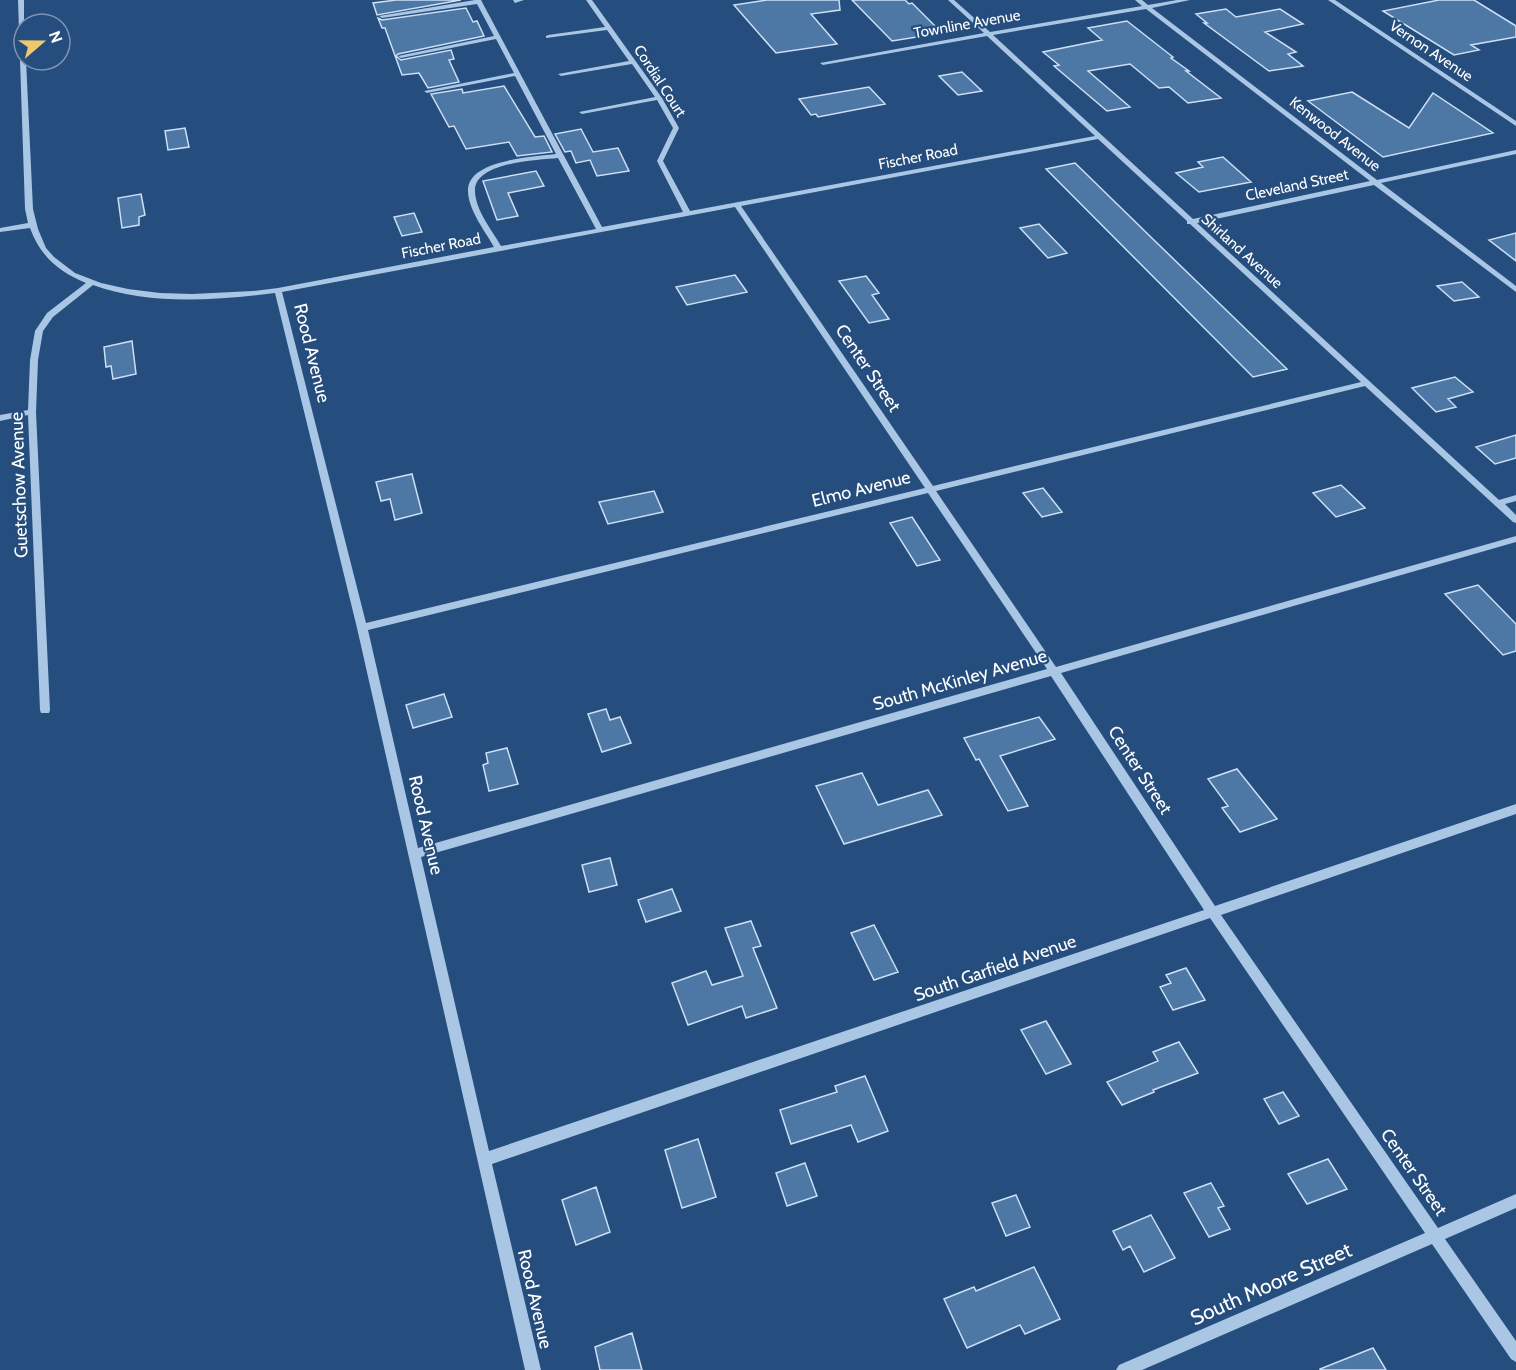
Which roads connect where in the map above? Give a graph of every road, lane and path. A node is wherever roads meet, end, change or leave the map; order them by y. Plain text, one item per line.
1 (21, 0) edge
2 (589, 0) edge
3 (951, 0) edge
4 (1138, 0) edge
5 (1187, 0) edge
6 (1330, 0) edge
7 (479, 1) edge
8 (1147, 7) junction
9 (382, 16) dead end
10 (607, 28) junction
11 (988, 34) junction
12 (498, 37) junction
13 (548, 37) dead end
14 (401, 56) dead end
15 (633, 62) junction
16 (823, 63) dead end
17 (518, 74) junction
18 (561, 74) dead end
19 (427, 91) dead end
20 (659, 98) junction
21 (582, 112) dead end
22 (1516, 124) edge
23 (1099, 137) junction
24 (1516, 152) edge
25 (559, 156) junction
26 (1375, 182) junction
27 (737, 205) junction
28 (688, 214) junction
29 (1190, 222) junction
30 (32, 225) junction
31 (0, 230) edge
32 (600, 230) junction
33 (499, 249) junction
34 (92, 282) junction
35 (278, 290) junction
36 (1516, 290) edge
37 (1368, 383) junction
38 (32, 412) junction
39 (0, 418) edge
40 (929, 490) junction
41 (1516, 498) edge
42 (1498, 503) junction
43 (1516, 519) edge
44 (1516, 539) edge
45 (362, 628) junction
46 (1053, 670) junction
47 (45, 710) dead end
48 (1516, 809) edge
49 (414, 854) junction
50 (1213, 913) junction
51 (484, 1160) junction
52 (1516, 1201) edge
53 (1435, 1235) junction
54 (1516, 1354) edge
55 (533, 1370) edge
56 (1124, 1370) edge

1 - 30 street, Fischer Road
2 - 10 street, Cordial Court
3 - 11 street, Shirland Avenue
4 - 8 street, Kenwood Avenue
5 - 8 street, Townline Avenue
6 - 22 street, Vernon Avenue
7 - 9 street
7 - 12 street
8 - 11 street, Townline Avenue
8 - 26 street, Kenwood Avenue
10 - 13 street
10 - 15 street, Cordial Court
11 - 16 street, Townline Avenue
11 - 23 street, Shirland Avenue
12 - 14 street
12 - 17 street
15 - 18 street
15 - 20 street, Cordial Court
17 - 19 street
17 - 25 street
20 - 21 street
20 - 28 street, Cordial Court
23 - 27 street, Fischer Road
23 - 29 street, Shirland Avenue
24 - 26 street, Cleveland Street
25 - 32 street
25 - 33 street
26 - 29 street, Cleveland Street
26 - 36 street, Kenwood Avenue
27 - 28 street, Fischer Road
27 - 40 street, Center Street
28 - 32 street, Fischer Road
29 - 37 street, Shirland Avenue
30 - 31 street
30 - 34 street, Fischer Road
32 - 33 street, Fischer Road
33 - 35 street, Fischer Road
34 - 35 street, Fischer Road
34 - 38 street, Guetschow Avenue
35 - 45 street, Rood Avenue
37 - 40 street, Elmo Avenue
37 - 42 street, Shirland Avenue
38 - 39 street
38 - 47 street, Guetschow Avenue
40 - 45 street, Elmo Avenue
40 - 46 street, Center Street
41 - 42 street
42 - 43 street, Shirland Avenue
44 - 46 street, South McKinley Avenue
45 - 49 street, Rood Avenue
46 - 49 street, South McKinley Avenue
46 - 50 street, Center Street
48 - 50 street, South Garfield Avenue
49 - 51 street, Rood Avenue
50 - 51 street, South Garfield Avenue
50 - 53 street, Center Street
51 - 55 street, Rood Avenue
52 - 53 street, South Moore Street
53 - 54 street, Center Street
53 - 56 street, South Moore Street

